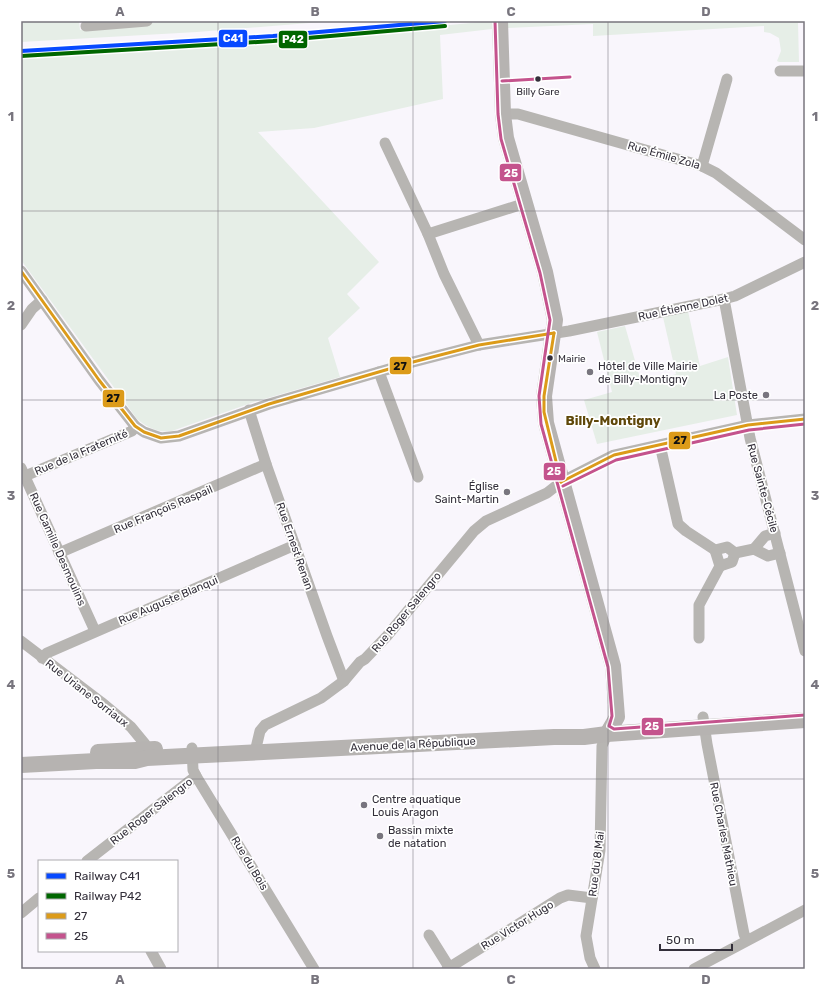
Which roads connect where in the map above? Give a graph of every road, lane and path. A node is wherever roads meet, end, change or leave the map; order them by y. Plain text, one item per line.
1 (147, 21) edge
2 (500, 23) edge
3 (86, 26) dead end
4 (780, 71) dead end
5 (805, 71) edge
6 (726, 79) dead end
7 (503, 114) junction
8 (385, 143) dead end
9 (702, 166) junction
10 (526, 203) junction
11 (428, 234) junction
12 (805, 240) edge
13 (805, 262) edge
14 (21, 271) edge
15 (724, 299) junction
16 (42, 300) junction
17 (21, 325) edge
18 (554, 333) junction
19 (479, 345) junction
20 (379, 372) junction
21 (249, 410) junction
22 (805, 419) edge
23 (748, 425) junction
24 (135, 426) junction
25 (660, 445) junction
26 (266, 464) junction
27 (23, 472) edge
28 (418, 477) dead end
29 (561, 482) junction
30 (776, 533) junction
31 (295, 545) junction
32 (754, 549) junction
33 (715, 550) junction
34 (59, 553) junction
35 (735, 553) junction
36 (780, 553) junction
37 (720, 566) junction
38 (95, 631) junction
39 (699, 638) dead end
40 (21, 641) edge
41 (805, 651) edge
42 (42, 658) junction
43 (344, 681) junction
44 (805, 710) edge
45 (805, 720) edge
46 (704, 722) junction
47 (610, 729) junction
48 (255, 748) junction
49 (192, 751) junction
50 (147, 754) junction
51 (21, 755) edge
52 (21, 765) edge
53 (196, 776) junction
54 (92, 859) edge
55 (592, 898) junction
56 (38, 899) edge
57 (805, 910) edge
58 (21, 913) edge
59 (429, 935) dead end
60 (747, 940) junction
61 (151, 952) edge
62 (448, 968) edge
63 (161, 969) edge
64 (314, 969) edge
65 (595, 969) edge
66 (694, 969) edge

1 - 3 street
2 - 7 main road
4 - 5 street
6 - 9 street
7 - 9 street, Rue Émile Zola
7 - 10 main road
8 - 11 street
9 - 12 street, Rue Émile Zola
10 - 11 street
10 - 18 main road
11 - 19 street
13 - 15 street, Rue Étienne Dolet
14 - 16 street
15 - 18 street, Rue Étienne Dolet
15 - 23 street, Rue Sainte-Cécile
16 - 17 street
16 - 24 street
18 - 19 street, Rue Étienne Dolet
18 - 29 main road
19 - 20 street, Rue Étienne Dolet
20 - 21 street, Rue Étienne Dolet
20 - 28 street
21 - 24 street, Rue Étienne Dolet
21 - 26 street, Rue Ernest Renan
22 - 23 street, Rue Roger Salengro
23 - 25 street, Rue Roger Salengro
23 - 30 street, Rue Sainte-Cécile
24 - 27 street, Rue de la Fraternité
25 - 29 street, Rue Roger Salengro
25 - 33 street
26 - 31 street, Rue Ernest Renan
26 - 34 street, Rue François Raspail
27 - 34 street, Rue Camille Desmoulins
29 - 43 street, Rue Roger Salengro
29 - 47 main road
30 - 32 street
30 - 36 street, Rue Sainte-Cécile
31 - 38 street, Rue Auguste Blanqui
31 - 43 street, Rue Ernest Renan
32 - 35 street
32 - 36 street
33 - 35 street
33 - 37 street
34 - 38 street, Rue Camille Desmoulins
35 - 37 street
36 - 41 street, Rue Sainte-Cécile
37 - 39 street
38 - 42 street, Rue Auguste Blanqui
40 - 42 street, Rue Uriane Sorriaux
42 - 50 street, Rue Uriane Sorriaux
43 - 48 street, Rue Roger Salengro
44 - 46 main road, Avenue de la République
45 - 46 main road, Avenue de la République
46 - 47 main road, Avenue de la République
46 - 60 street, Rue Charles Mathieu
47 - 48 main road, Avenue de la République
47 - 55 street, Rue du 8 Mai
48 - 49 main road, Avenue de la République
49 - 50 main road, Avenue de la République
49 - 53 street, Rue du Bois
50 - 51 main road, Avenue de la République
50 - 52 main road, Avenue de la République
53 - 54 street, Rue Roger Salengro
53 - 64 street, Rue du Bois
55 - 62 street, Rue Victor Hugo
55 - 65 street, Rue du 8 Mai
56 - 58 street
57 - 60 street
59 - 62 street
60 - 66 street
61 - 63 street

